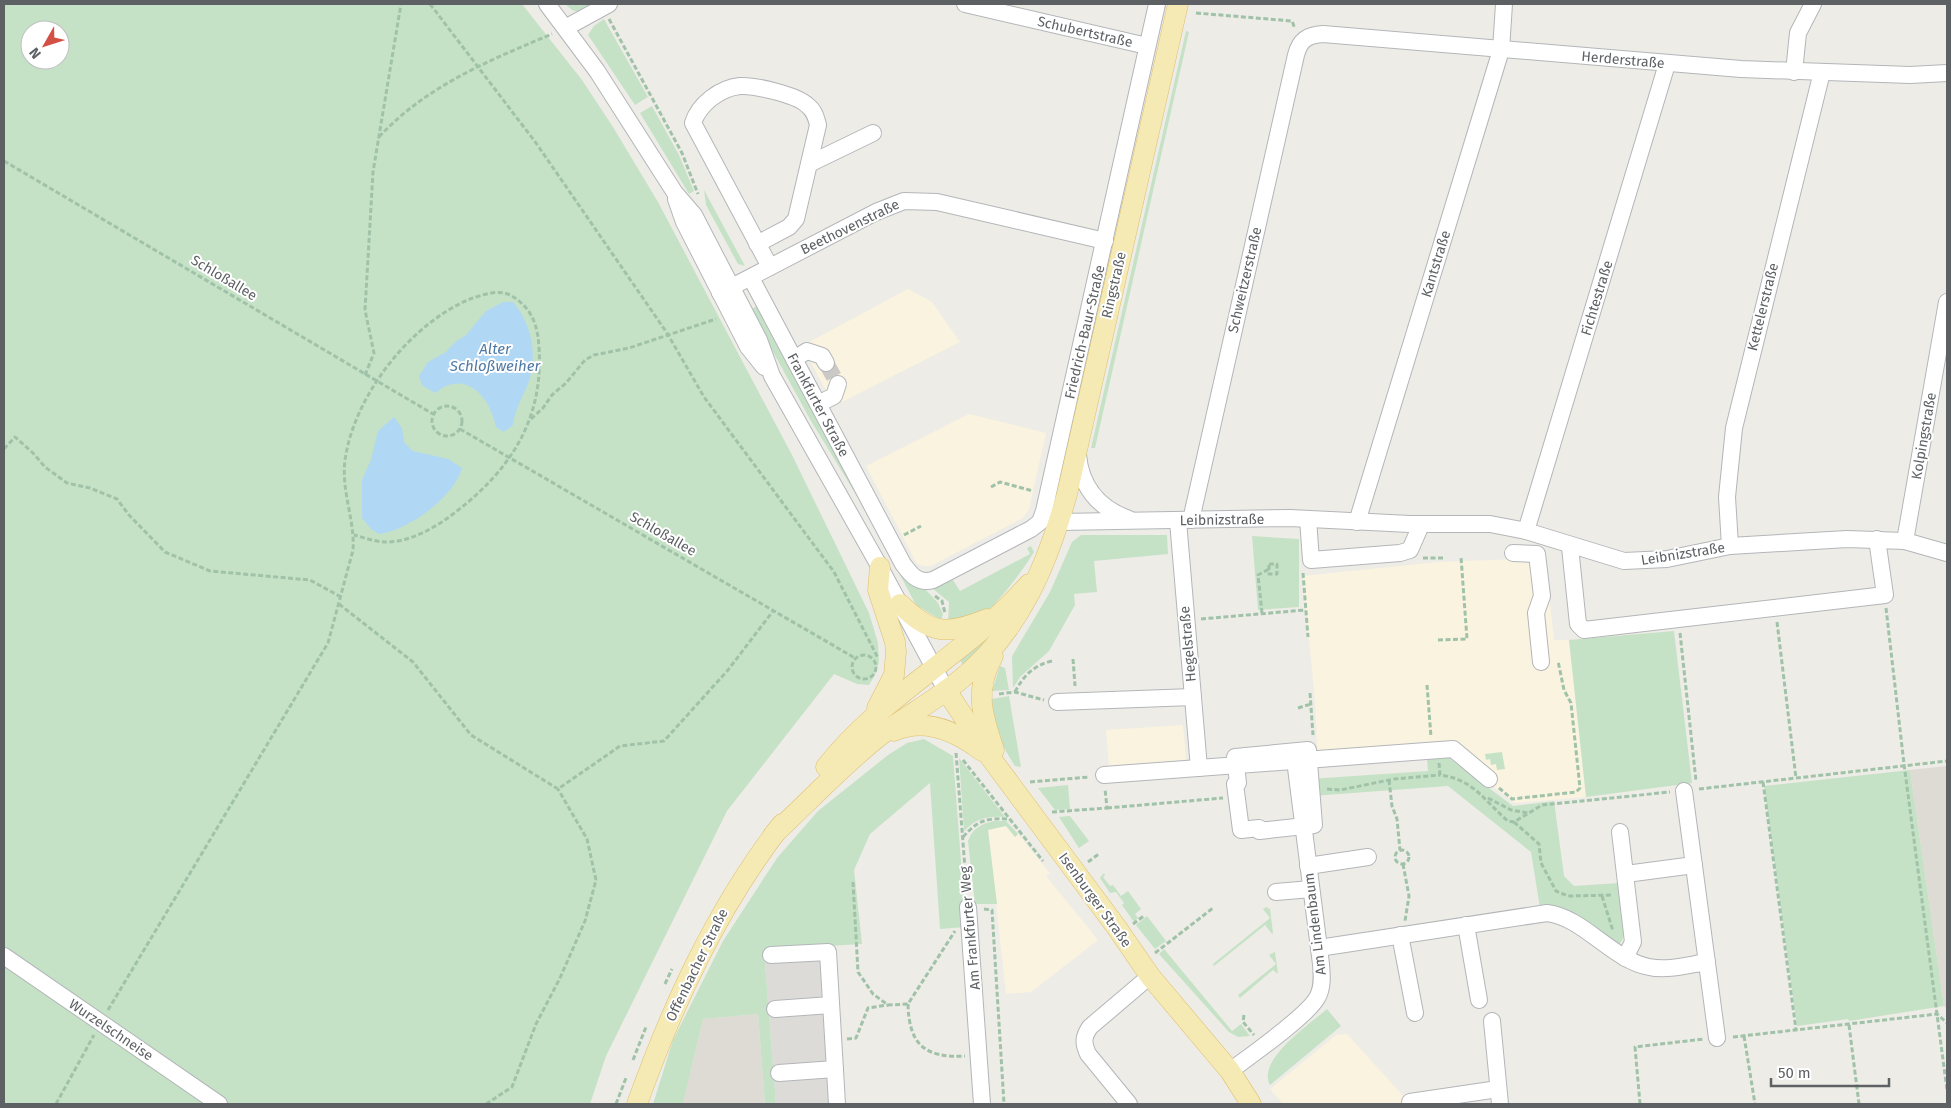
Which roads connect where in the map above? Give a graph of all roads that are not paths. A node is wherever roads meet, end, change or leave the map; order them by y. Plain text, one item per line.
1 (547, 4) edge
2 (965, 4) edge
3 (1157, 4) edge
4 (1178, 4) edge
5 (1504, 4) edge
6 (1813, 4) edge
7 (606, 6) edge
8 (566, 27) junction
9 (1301, 41) joint
10 (1147, 46) junction
11 (1501, 50) junction
12 (1667, 64) junction
13 (1794, 72) junction
14 (1822, 72) junction
15 (1947, 73) edge
16 (873, 133) dead end
17 (809, 164) junction
18 (1105, 241) junction
19 (757, 244) junction
20 (770, 267) junction
21 (751, 278) junction
22 (726, 290) junction
23 (1947, 302) edge
24 (794, 358) junction
25 (826, 362) tunnel mouth
26 (838, 384) dead end
27 (818, 404) junction
28 (1078, 448) junction
29 (1308, 519) junction
30 (1185, 520) junction
31 (1136, 521) junction
32 (1059, 522) junction
33 (1357, 522) junction
34 (1421, 525) junction
35 (1526, 531) junction
36 (886, 532) junction
37 (1877, 539) junction
38 (1905, 541) junction
39 (1730, 546) junction
40 (1570, 547) junction
41 (1513, 553) dead end
42 (1947, 553) edge
43 (879, 565) junction
44 (1044, 565) junction
45 (915, 579) joint
46 (900, 604) junction
47 (998, 614) junction
48 (1002, 639) junction
49 (1549, 661) road end
50 (933, 669) junction
51 (946, 690) junction
52 (1193, 697) junction
53 (1056, 702) road end
54 (872, 731) junction
55 (990, 757) junction
56 (1306, 759) junction
57 (1236, 765) junction
58 (1199, 768) junction
59 (1104, 775) road end
60 (1489, 779) road end
61 (1690, 790) road end
62 (1024, 794) junction
63 (1303, 826) junction
64 (1620, 832) dead end
65 (1368, 861) dead end
66 (1694, 865) junction
67 (1626, 874) junction
68 (1309, 876) junction
69 (1276, 892) dead end
70 (968, 907) road end
71 (1466, 925) junction
72 (1404, 935) junction
73 (1319, 948) junction
74 (1619, 954) junction
75 (4, 956) edge
76 (771, 956) dead end
77 (1707, 962) junction
78 (1150, 976) junction
79 (1479, 1000) dead end
80 (831, 1005) junction
81 (775, 1009) dead end
82 (1415, 1013) dead end
83 (1492, 1021) dead end
84 (1717, 1038) dead end
85 (835, 1069) junction
86 (1230, 1071) junction
87 (779, 1073) dead end
88 (1499, 1097) edge
89 (1410, 1102) dead end
90 (219, 1104) edge
91 (637, 1104) edge
92 (837, 1104) edge
93 (982, 1104) edge
94 (1129, 1104) edge
95 (1251, 1104) edge

1 - 8 street, Frankfurter Straße
2 - 10 street, Schubertstraße
3 - 10 street, Friedrich-Baur-Straße
4 - 28 main road, Ringstraße
5 - 11 street, Kantstraße
6 - 13 street
7 - 8 street
8 - 22 street, Frankfurter Straße
9 - 11 street, Herderstraße
9 - 30 street, Schweitzerstraße
10 - 18 street, Friedrich-Baur-Straße
11 - 12 street, Herderstraße
11 - 33 street, Kantstraße
12 - 13 street, Herderstraße
12 - 35 street, Fichtestraße
13 - 14 street, Herderstraße
14 - 15 street, Herderstraße
14 - 39 street, Kettelerstraße
16 - 17 street
17 - 19 street
17 - 19 street
18 - 20 street, Beethovenstraße
18 - 45 street, Friedrich-Baur-Straße
19 - 20 street
20 - 21 street, Beethovenstraße
21 - 22 street, Beethovenstraße
21 - 24 street, Frankfurter Straße
22 - 43 street, Frankfurter Straße
23 - 38 street, Kolpingstraße
24 - 25 street
24 - 27 street, Frankfurter Straße
26 - 27 street
27 - 36 street, Frankfurter Straße
28 - 31 street, Leibnizstraße
28 - 32 main road, Ringstraße
29 - 30 street, Leibnizstraße
29 - 33 street, Leibnizstraße
29 - 34 street
30 - 31 street, Leibnizstraße
30 - 52 street, Hegelstraße
31 - 32 street, Leibnizstraße
32 - 44 main road, Ringstraße
33 - 34 street, Leibnizstraße
34 - 35 street, Leibnizstraße
35 - 40 street, Leibnizstraße
36 - 43 street
36 - 45 street, Frankfurter Straße
37 - 38 street, Leibnizstraße
37 - 39 street, Leibnizstraße
37 - 40 street
38 - 42 street, Leibnizstraße
39 - 40 street, Leibnizstraße
41 - 49 street
43 - 46 street, Frankfurter Straße
43 - 54 main road
44 - 47 main road, Ringstraße
44 - 48 main road, Ringstraße
46 - 47 main road
46 - 50 street, Frankfurter Straße
47 - 50 main road, Ringstraße
48 - 51 main road, Ringstraße
48 - 62 main road
50 - 51 street, Frankfurter Straße
50 - 54 main road, Offenbacher Straße
51 - 54 main road, Offenbacher Straße
51 - 55 main road, Isenburger Straße
52 - 53 street
52 - 58 street, Hegelstraße
54 - 55 main road
54 - 91 main road, Offenbacher Straße
55 - 62 main road, Isenburger Straße
56 - 57 street
56 - 60 street
56 - 63 street, Am Lindenbaum
56 - 63 street
57 - 58 street
57 - 63 street
58 - 59 street
61 - 66 street
62 - 78 main road, Isenburger Straße
63 - 68 street, Am Lindenbaum
64 - 67 street
65 - 68 street
66 - 67 street
66 - 77 street
67 - 74 street
68 - 69 street
68 - 73 street, Am Lindenbaum
70 - 93 street, Am Frankfurter Weg
71 - 72 street
71 - 74 street
71 - 79 street
72 - 73 street
72 - 82 street
73 - 86 street, Am Lindenbaum
74 - 77 street
75 - 90 street, Wurzelschneise
76 - 80 street
77 - 84 street
78 - 86 main road, Isenburger Straße
78 - 94 street
80 - 81 street
80 - 85 street
83 - 88 street
85 - 87 street
85 - 92 street
86 - 95 main road, Isenburger Straße
88 - 89 street

